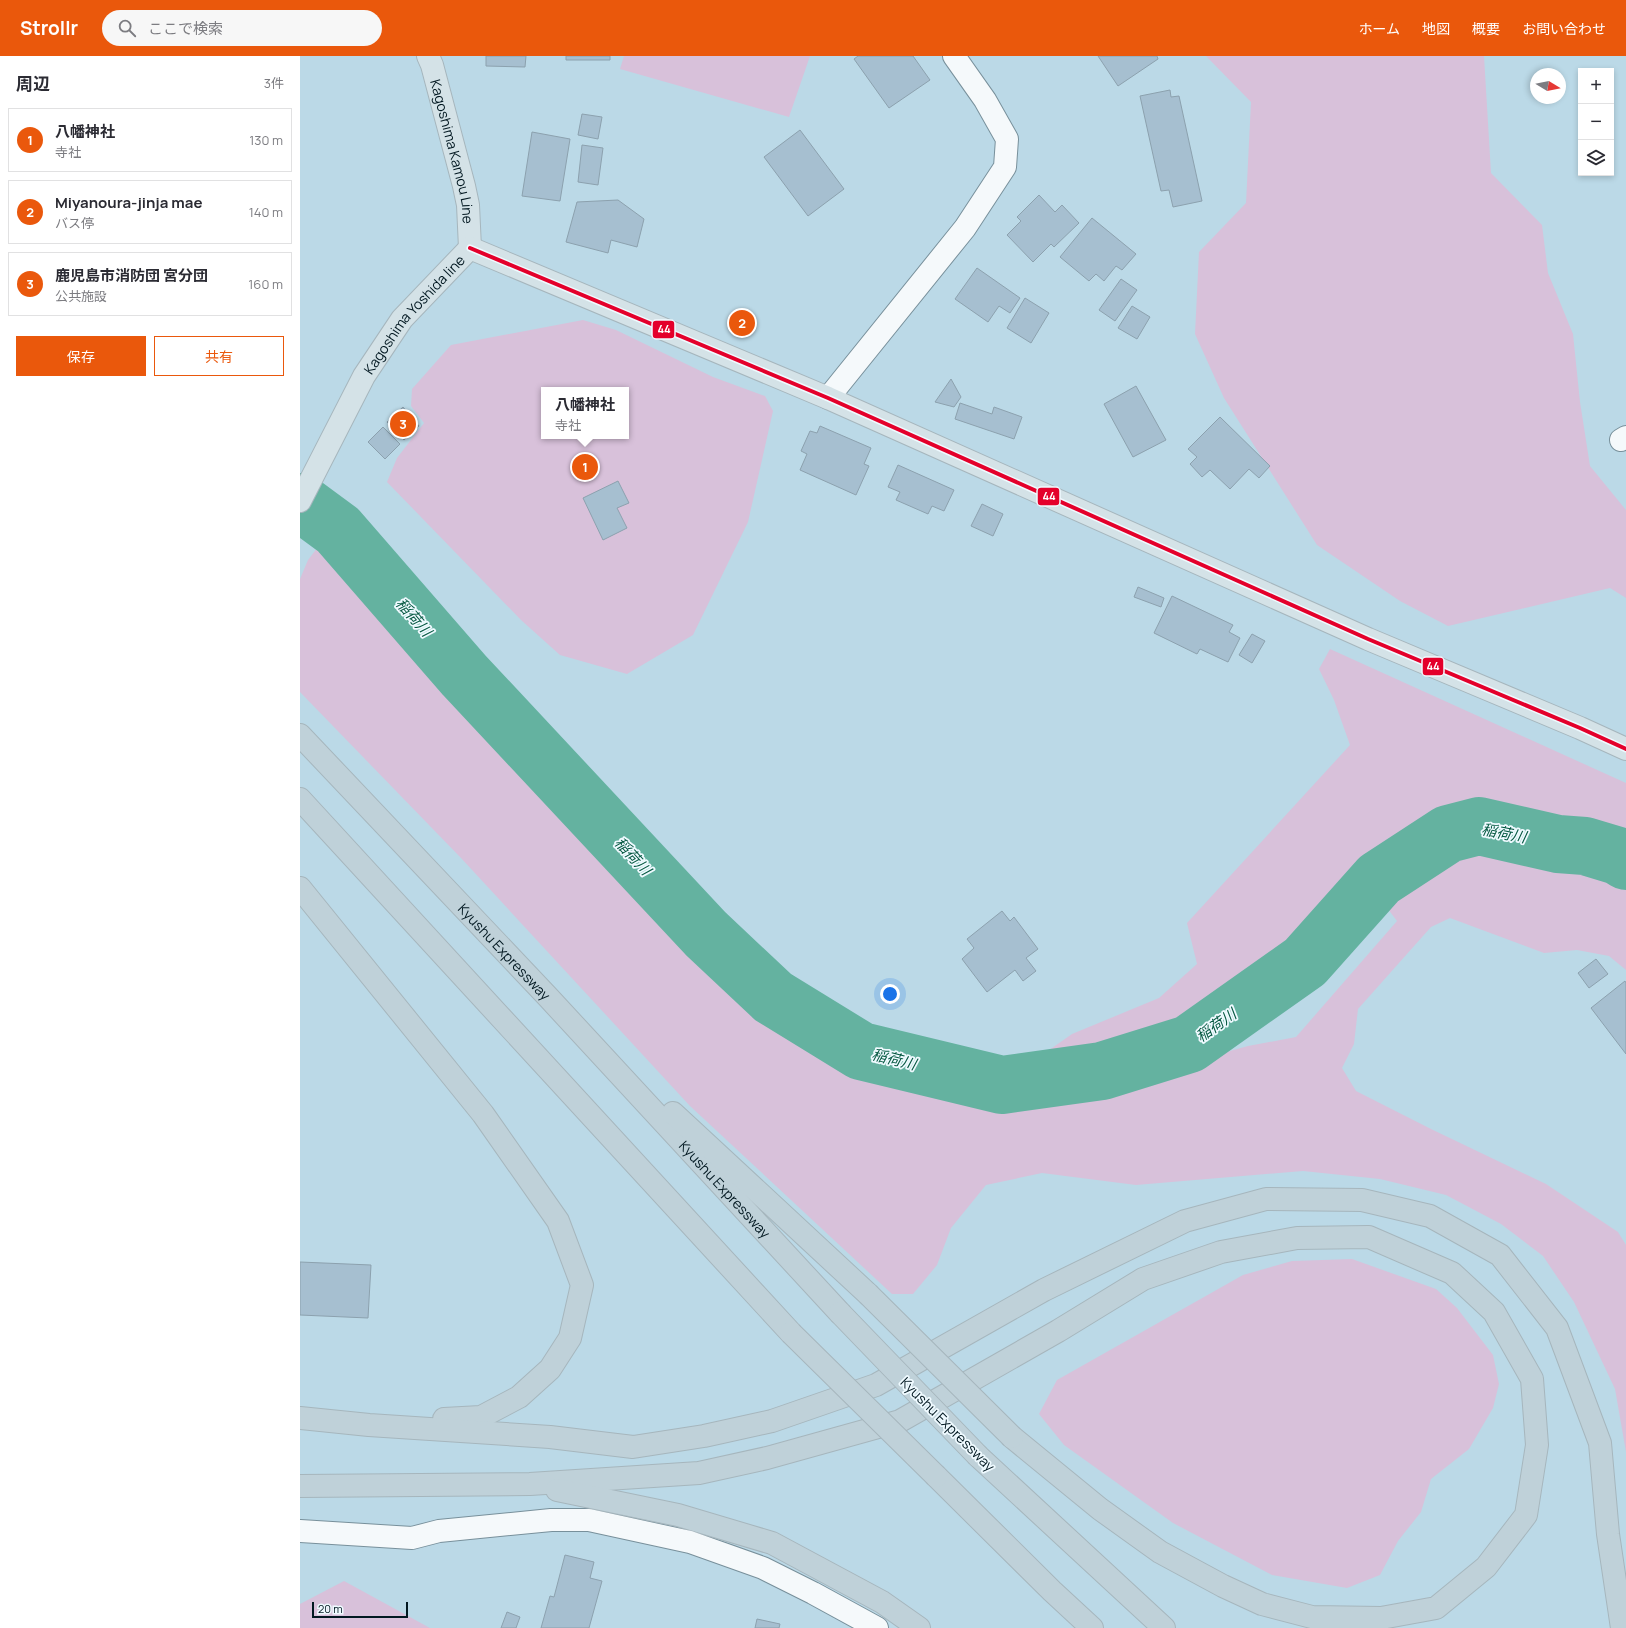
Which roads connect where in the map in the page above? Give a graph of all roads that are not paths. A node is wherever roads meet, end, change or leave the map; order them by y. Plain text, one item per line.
1 (428, 56) edge
2 (954, 56) edge
3 (470, 248) junction
4 (828, 398) junction
5 (300, 501) edge
6 (300, 735) edge
7 (1626, 749) edge
8 (300, 799) edge
9 (300, 888) edge
10 (548, 997) junction
11 (300, 1418) edge
12 (369, 1425) junction
13 (530, 1484) junction
14 (300, 1486) edge
15 (300, 1531) edge
16 (877, 1628) edge
17 (919, 1628) edge
18 (1092, 1628) edge
19 (1164, 1628) edge
20 (1622, 1628) edge

1 - 3 main road, Kagoshima Kamou Line
2 - 4 street
3 - 4 main road, Kagoshima Yoshida line
3 - 5 main road, Kagoshima Yoshida line
4 - 7 main road, Kagoshima Yoshida line
6 - 10 highway, Kyushu Expressway
8 - 18 highway, bridge
9 - 12 highway
10 - 13 highway, bridge
10 - 19 highway, Kyushu Expressway, bridge
11 - 12 highway
12 - 20 highway
13 - 14 highway
13 - 17 highway
15 - 16 street

